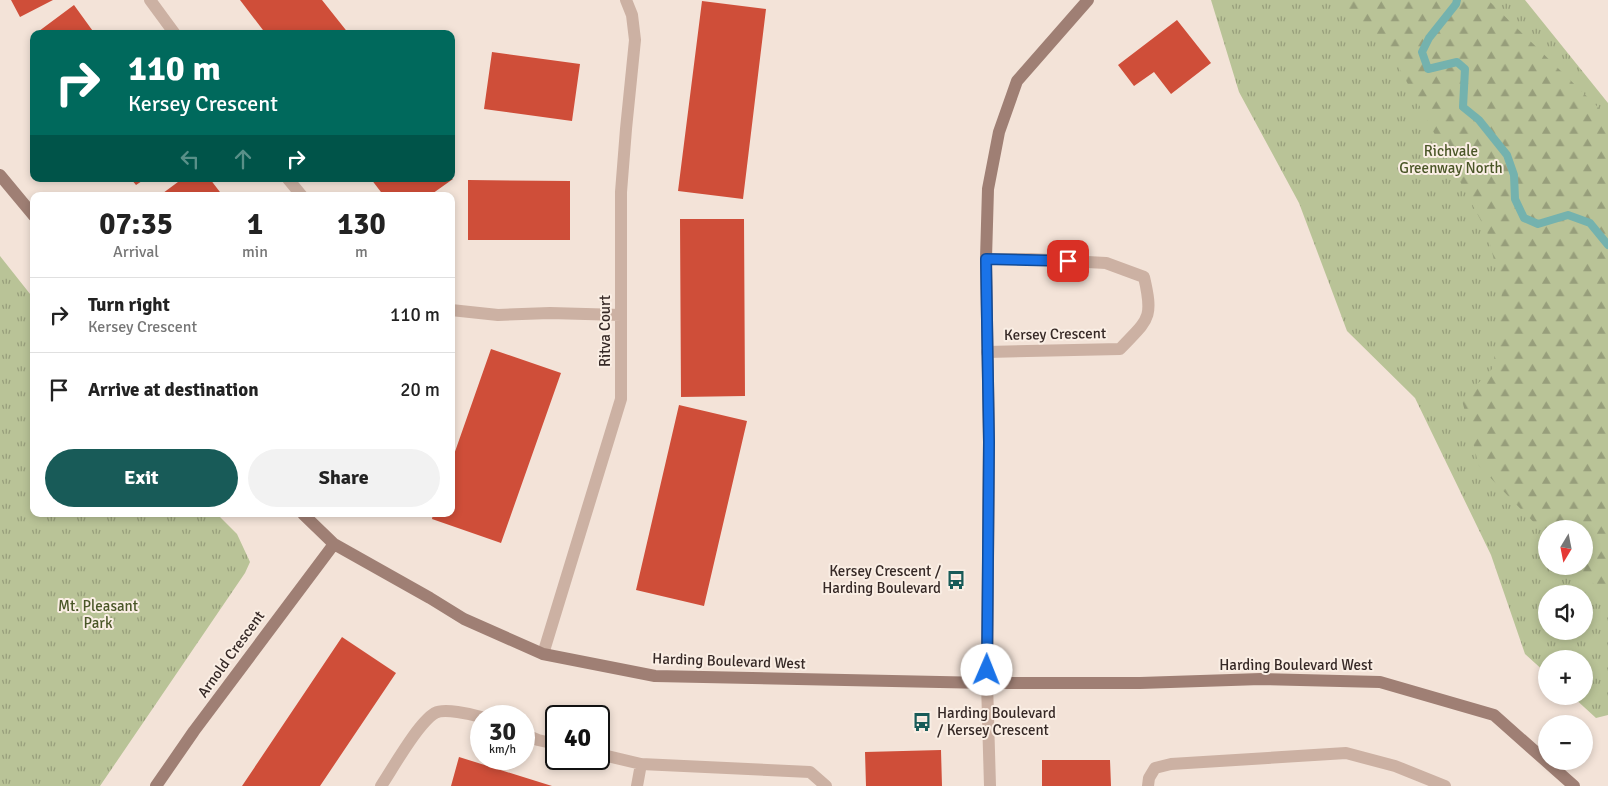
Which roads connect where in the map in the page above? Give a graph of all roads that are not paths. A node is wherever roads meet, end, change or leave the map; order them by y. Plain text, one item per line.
1 (150, 0) edge
2 (626, 0) edge
3 (1088, 0) edge
4 (172, 30) edge
5 (0, 175) edge
6 (290, 182) edge
7 (299, 192) edge
8 (30, 211) edge
9 (986, 259) junction
10 (455, 310) edge
11 (621, 315) junction
12 (987, 352) junction
13 (306, 517) edge
14 (334, 544) junction
15 (543, 654) junction
16 (987, 683) junction
17 (470, 715) edge
18 (610, 757) edge
19 (641, 764) junction
20 (156, 786) edge
21 (381, 786) edge
22 (637, 786) edge
23 (826, 786) edge
24 (990, 786) edge
25 (1148, 786) edge
26 (1445, 786) edge
27 (1574, 786) edge

1 - 4 street
2 - 11 street, Ritva Court
3 - 9 street, Kersey Crescent
5 - 8 street
6 - 7 street
9 - 12 street, Kersey Crescent
9 - 12 street, Kersey Crescent
10 - 11 street
11 - 15 street, Ritva Court
12 - 16 street, Kersey Crescent
13 - 14 street, Harding Boulevard West
14 - 15 street, Harding Boulevard West
14 - 20 street, Arnold Crescent
15 - 16 street, Harding Boulevard West
16 - 24 street
16 - 27 street, Harding Boulevard West
17 - 21 street
18 - 19 street
19 - 22 street
19 - 23 street
25 - 26 street

